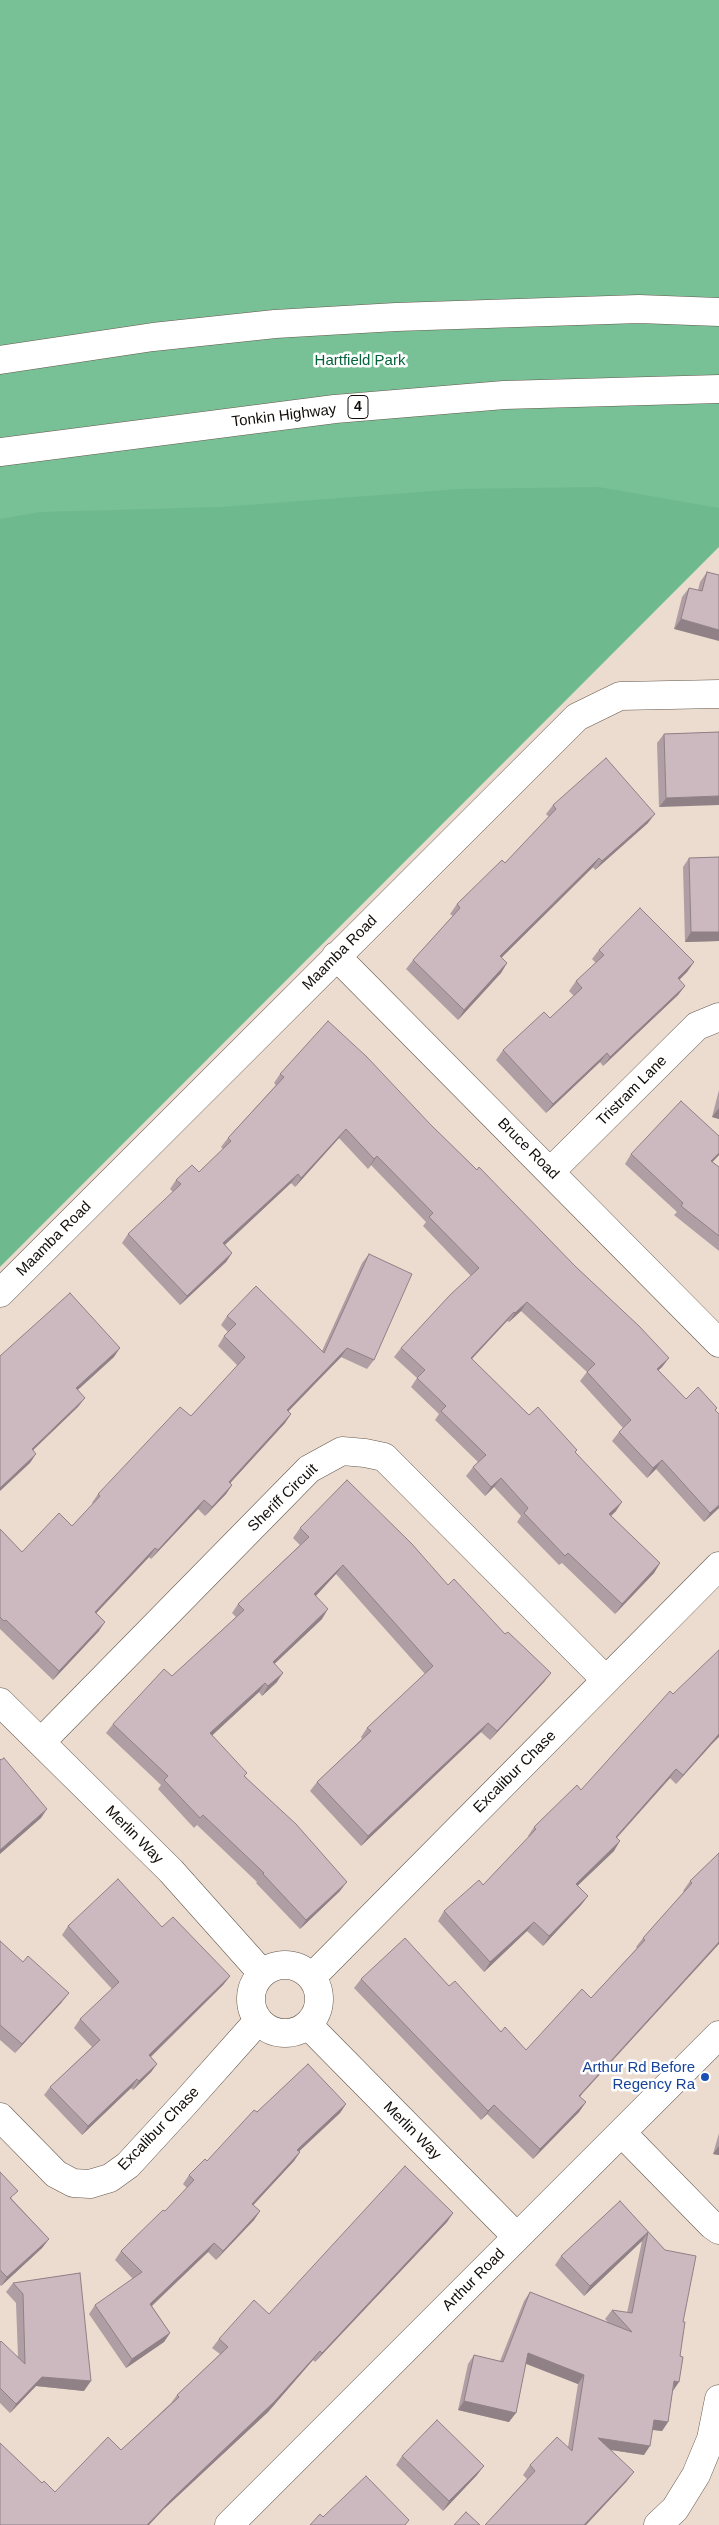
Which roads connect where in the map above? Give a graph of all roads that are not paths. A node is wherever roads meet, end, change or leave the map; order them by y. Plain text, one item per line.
1 (719, 312) edge
2 (0, 360) edge
3 (719, 389) edge
4 (0, 452) edge
5 (719, 694) edge
6 (336, 956) junction
7 (719, 1017) edge
8 (550, 1172) junction
9 (0, 1293) edge
10 (719, 1343) edge
11 (719, 1566) edge
12 (606, 1680) junction
13 (0, 1702) edge
14 (41, 1742) junction
15 (262, 1973) junction
16 (312, 1977) junction
17 (258, 2020) junction
18 (308, 2025) junction
19 (719, 2036) edge
20 (0, 2117) edge
21 (622, 2133) junction
22 (719, 2230) edge
23 (517, 2237) junction
24 (719, 2399) edge
25 (229, 2525) edge
26 (658, 2525) edge

1 - 2 main road
3 - 4 main road, Tonkin Highway / 4
5 - 6 main road, Maamba Road
6 - 8 main road, Bruce Road
6 - 9 main road, Maamba Road
7 - 8 main road, Tristram Lane
8 - 10 main road, Bruce Road
11 - 12 main road, Excalibur Chase
12 - 14 main road, Sheriff Circuit
12 - 16 main road, Excalibur Chase
13 - 14 main road, Merlin Way
14 - 15 main road, Merlin Way
15 - 16 main road
15 - 17 main road
16 - 18 main road
17 - 18 main road
17 - 20 main road, Excalibur Chase
18 - 23 main road, Merlin Way
19 - 21 main road, Arthur Road
21 - 22 main road
21 - 23 main road, Arthur Road
23 - 25 main road, Arthur Road
24 - 26 main road

